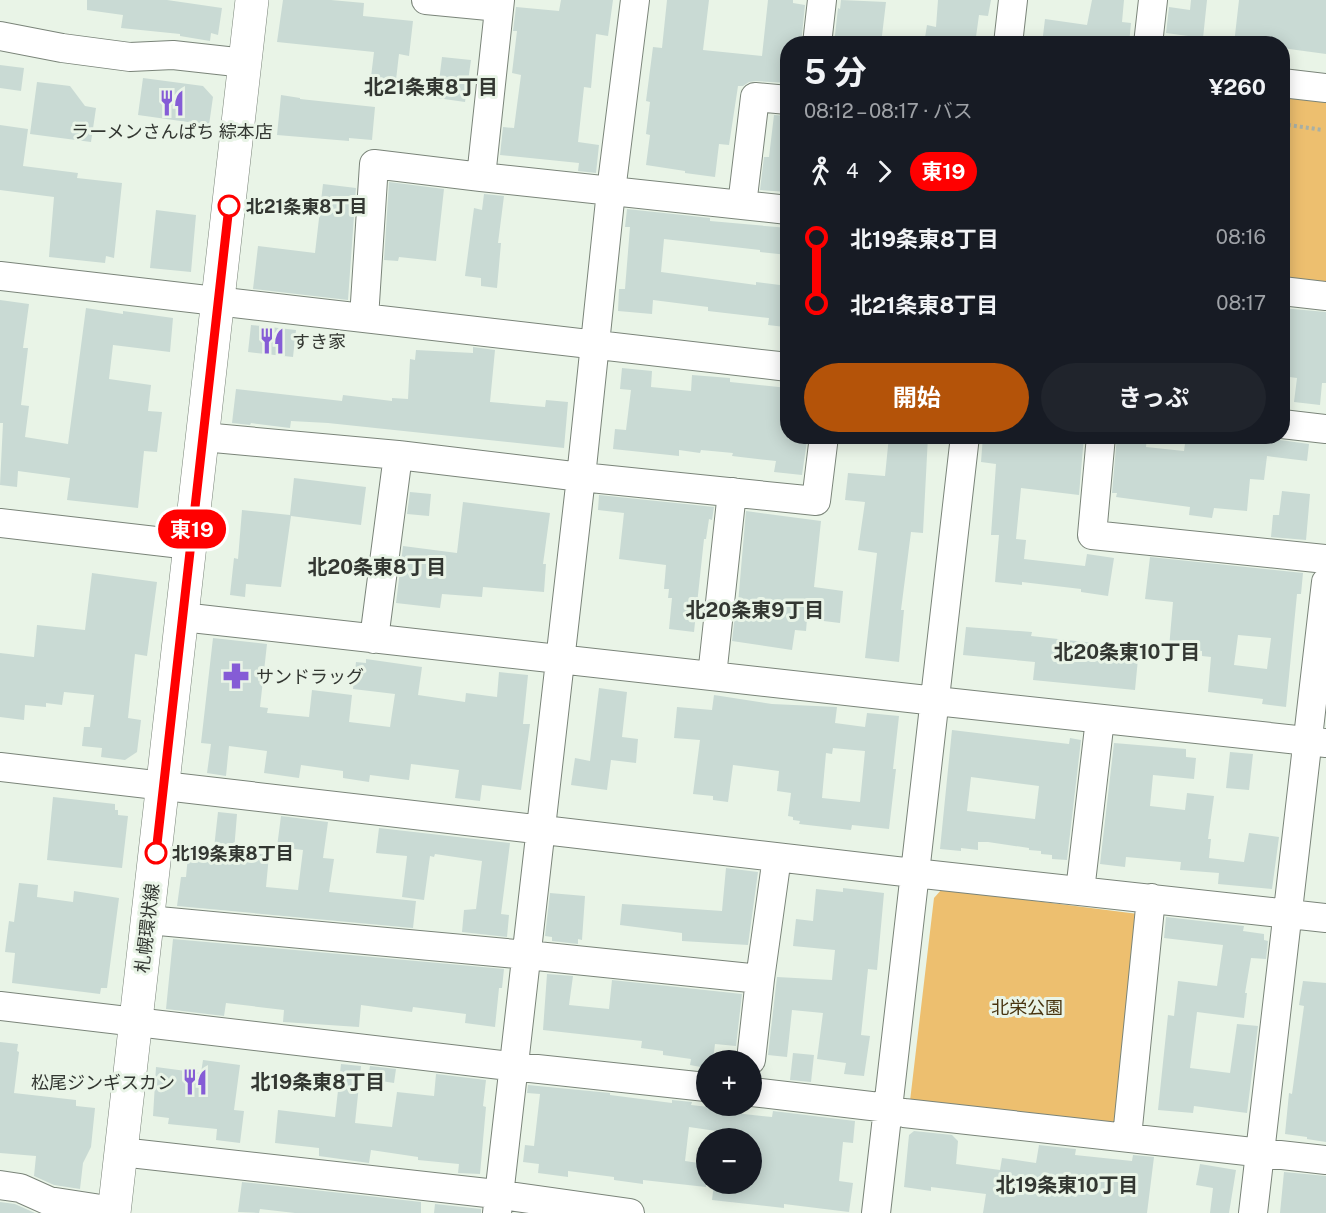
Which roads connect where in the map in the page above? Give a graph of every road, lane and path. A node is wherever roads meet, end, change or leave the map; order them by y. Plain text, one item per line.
1 (252, 0) edge
2 (426, 0) edge
3 (635, 0) edge
4 (822, 0) edge
5 (1013, 0) edge
6 (1153, 0) edge
7 (500, 4) edge
8 (0, 36) edge
9 (819, 36) edge
10 (1009, 36) edge
11 (1149, 36) edge
12 (245, 63) junction
13 (1290, 84) edge
14 (1326, 88) edge
15 (780, 99) edge
16 (1290, 125) edge
17 (1325, 131) edge
18 (481, 177) junction
19 (611, 191) junction
20 (742, 205) junction
21 (780, 209) edge
22 (0, 276) edge
23 (1290, 292) edge
24 (1326, 296) edge
25 (218, 301) junction
26 (364, 318) junction
27 (596, 345) junction
28 (780, 366) edge
29 (1290, 425) edge
30 (1326, 429) edge
31 (203, 436) junction
32 (823, 444) edge
33 (964, 444) edge
34 (1100, 444) edge
35 (399, 454) junction
36 (581, 477) junction
37 (732, 492) junction
38 (0, 523) edge
39 (190, 545) junction
40 (1326, 559) edge
41 (1326, 582) edge
42 (182, 617) junction
43 (374, 639) junction
44 (560, 660) junction
45 (712, 676) junction
46 (936, 701) junction
47 (1100, 719) junction
48 (1317, 742) edge
49 (0, 767) edge
50 (163, 787) junction
51 (542, 831) junction
52 (777, 857) junction
53 (915, 873) junction
54 (1080, 891) junction
55 (1151, 898) junction
56 (1289, 913) junction
57 (1326, 918) edge
58 (148, 920) junction
59 (527, 955) junction
60 (760, 980) junction
61 (0, 1006) edge
62 (136, 1023) junction
63 (752, 1050) edge
64 (515, 1067) junction
65 (696, 1086) edge
66 (762, 1093) edge
67 (888, 1108) junction
68 (1127, 1137) junction
69 (121, 1152) junction
70 (1261, 1152) junction
71 (1326, 1160) edge
72 (0, 1185) edge
73 (498, 1204) edge
74 (114, 1212) edge
75 (630, 1213) edge
76 (876, 1213) edge
77 (1254, 1213) edge

1 - 12 main road, 札幌環状線
2 - 7 street
3 - 19 street
4 - 9 street
5 - 10 street
6 - 11 street
7 - 18 street
8 - 12 street
12 - 25 main road, 札幌環状線
13 - 14 street
15 - 20 street
16 - 17 path
18 - 19 street
18 - 26 street
19 - 20 street
19 - 27 street
20 - 21 street
22 - 25 street
23 - 24 street
25 - 26 street
25 - 31 main road, 札幌環状線
26 - 27 street
27 - 28 street
27 - 36 street
29 - 30 street
31 - 35 street
31 - 39 main road, 札幌環状線
32 - 37 street
33 - 46 street
34 - 40 street
35 - 36 street
35 - 43 street
36 - 37 street
36 - 44 street
37 - 45 street
38 - 39 street
39 - 42 main road, 札幌環状線
41 - 48 street
42 - 43 street
42 - 50 main road, 札幌環状線
43 - 44 street
44 - 45 street
44 - 51 street
45 - 46 street
46 - 47 street
46 - 53 street
47 - 48 street
47 - 54 street
48 - 56 street
49 - 50 street
50 - 51 street
50 - 58 main road, 札幌環状線
51 - 52 street
51 - 59 street
52 - 53 street
52 - 60 street
53 - 54 street
53 - 67 street
54 - 55 street
55 - 56 street
55 - 68 street
56 - 57 street
56 - 70 street
58 - 59 street
58 - 62 main road, 札幌環状線
59 - 60 street
59 - 64 street
60 - 63 street
61 - 62 street
62 - 64 street
62 - 69 main road, 札幌環状線
64 - 65 street
64 - 73 street
66 - 67 street
67 - 68 street
67 - 76 street
68 - 70 street
69 - 73 street
69 - 74 main road, 札幌環状線
70 - 71 street
70 - 77 street
72 - 74 street
73 - 75 street

